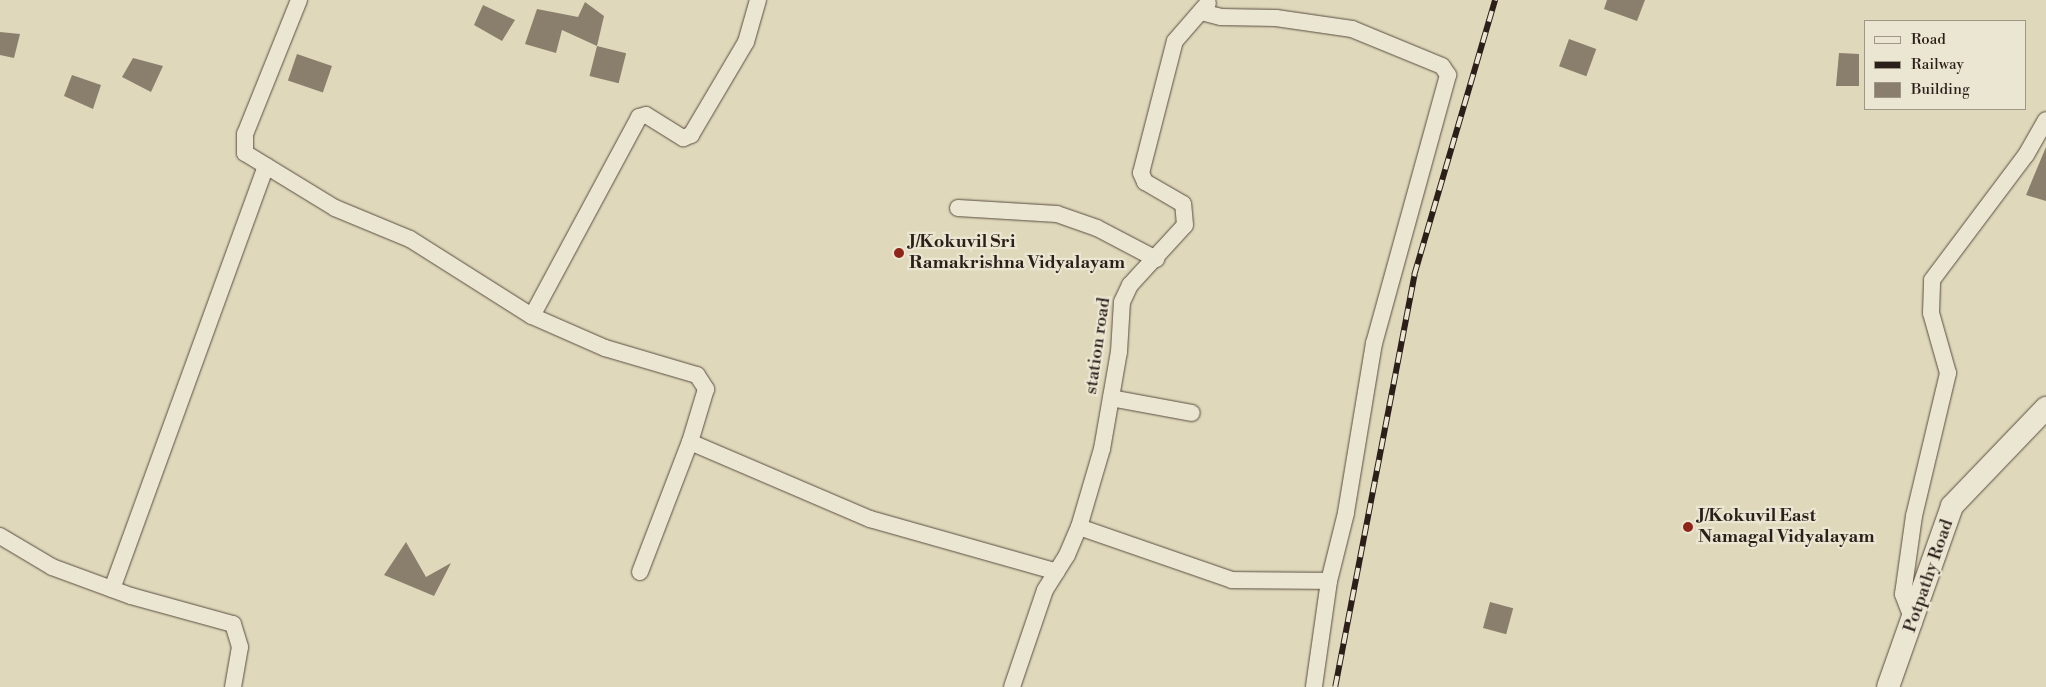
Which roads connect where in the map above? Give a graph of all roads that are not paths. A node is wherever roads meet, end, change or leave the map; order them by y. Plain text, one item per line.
1 (299, 0) edge
2 (758, 0) edge
3 (1208, 4) edge
4 (2046, 120) edge
5 (266, 166) junction
6 (958, 208) dead end
7 (1156, 259) junction
8 (532, 316) junction
9 (1111, 398) junction
10 (2046, 408) edge
11 (1192, 413) dead end
12 (690, 442) junction
13 (1078, 527) junction
14 (0, 536) edge
15 (640, 572) dead end
16 (1057, 572) junction
17 (1329, 581) junction
18 (112, 589) junction
19 (1914, 623) junction
20 (233, 687) edge
21 (1012, 687) edge
22 (1314, 687) edge
23 (1888, 687) edge

1 - 5 street
2 - 8 street
3 - 7 street, station road
3 - 17 street
4 - 19 street
5 - 8 street
5 - 18 street
6 - 7 street
7 - 9 street, station road
8 - 12 street
9 - 11 street
9 - 13 street, station road
10 - 19 street, Potpathy Road
12 - 15 street
12 - 16 street
13 - 16 street, station road
13 - 17 street
14 - 18 street
16 - 21 street, station road
17 - 22 street
18 - 20 street
19 - 23 street, Potpathy Road

